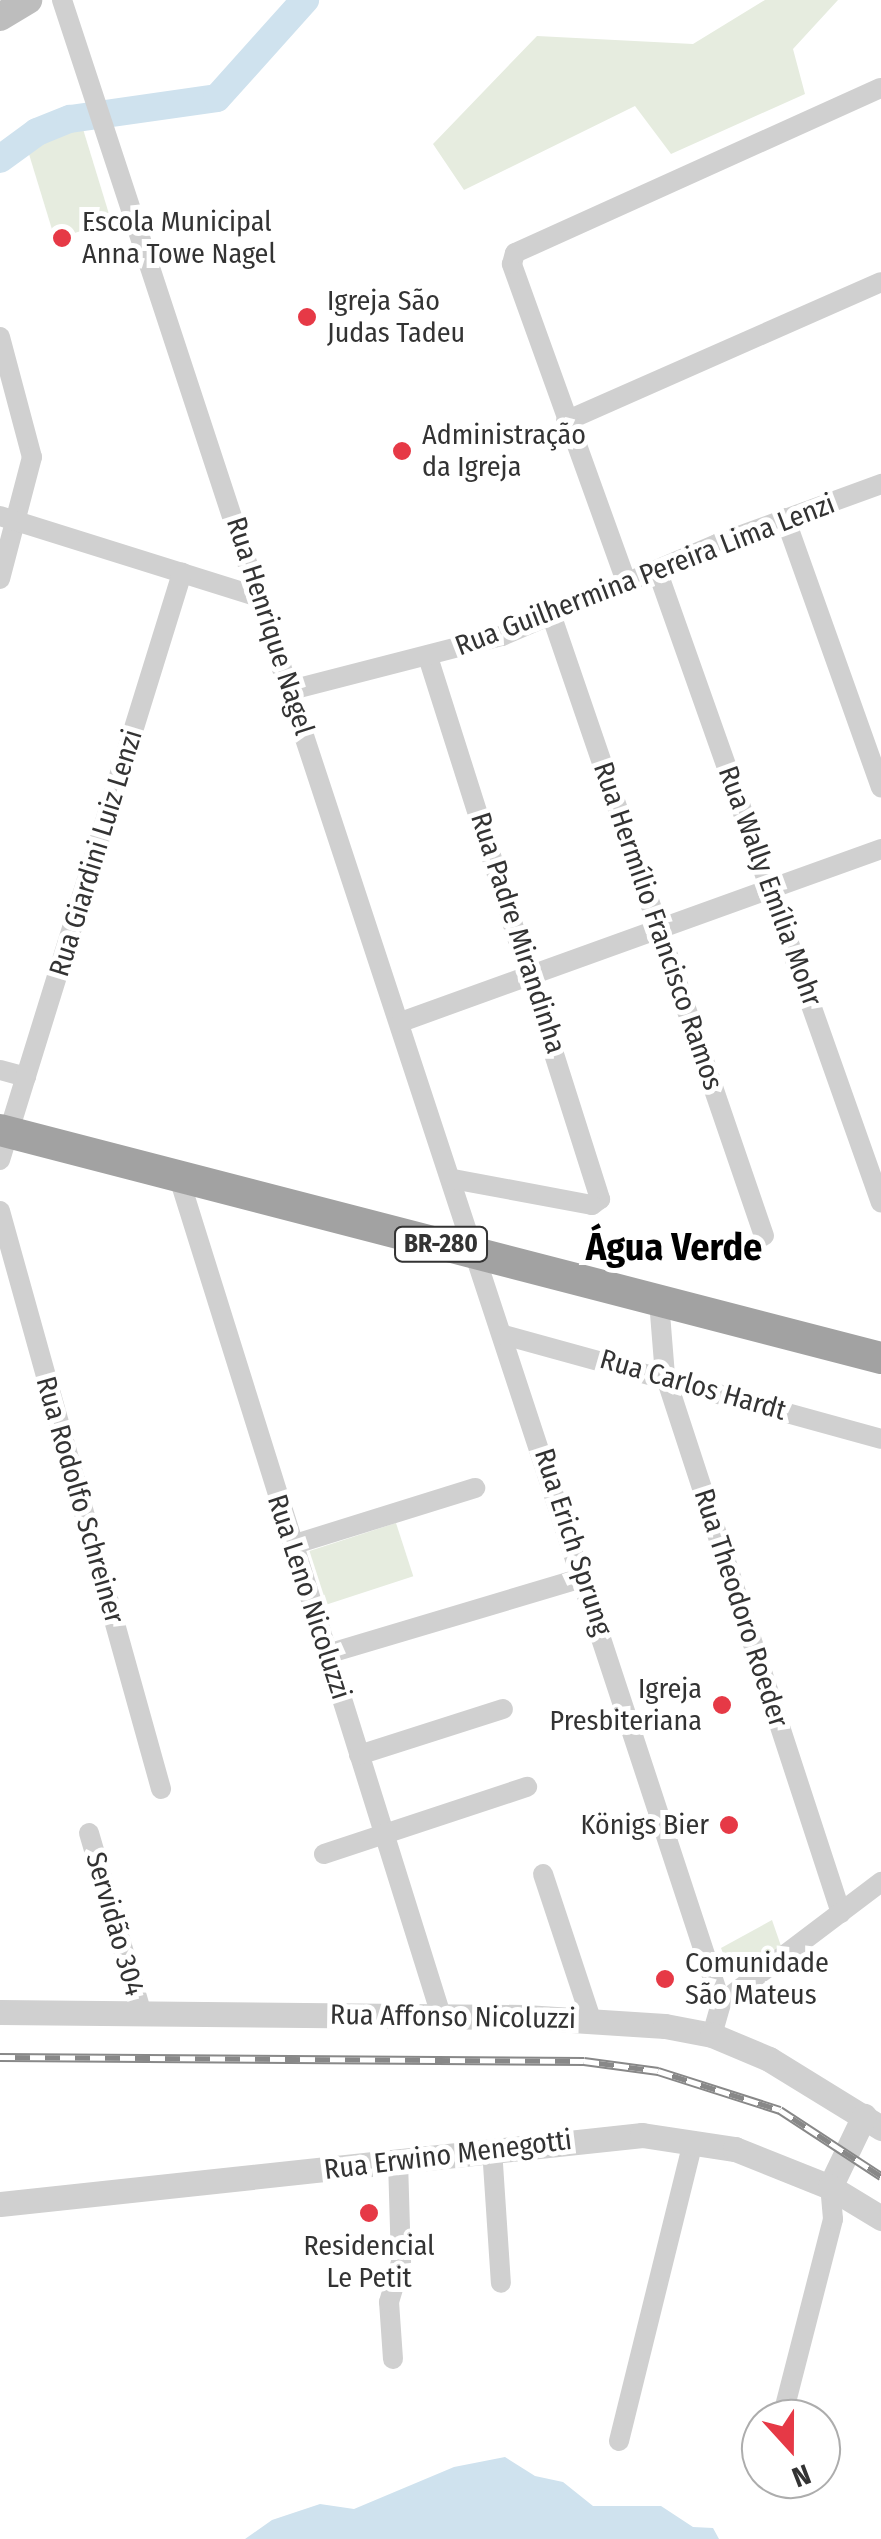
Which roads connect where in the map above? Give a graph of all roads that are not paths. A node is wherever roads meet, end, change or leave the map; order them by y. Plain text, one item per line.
1 (28, 0) edge
2 (62, 0) edge
3 (0, 17) edge
4 (881, 88) edge
5 (881, 282) edge
6 (0, 337) edge
7 (566, 421) junction
8 (881, 484) edge
9 (785, 518) junction
10 (9, 519) edge
11 (657, 570) junction
12 (182, 573) junction
13 (0, 580) edge
14 (627, 584) junction
15 (259, 597) junction
16 (552, 617) junction
17 (428, 657) junction
18 (291, 690) junction
19 (881, 787) edge
20 (881, 849) edge
21 (771, 888) junction
22 (660, 928) junction
23 (532, 975) junction
24 (400, 1022) junction
25 (0, 1070) edge
26 (26, 1077) junction
27 (3, 1141) edge
28 (179, 1178) junction
29 (453, 1178) junction
30 (881, 1203) edge
31 (0, 1211) edge
32 (764, 1236) dead end
33 (477, 1253) junction
34 (659, 1301) junction
35 (504, 1335) junction
36 (881, 1358) edge
37 (665, 1376) junction
38 (881, 1439) edge
39 (475, 1488) dead end
40 (292, 1545) junction
41 (585, 1576) junction
42 (326, 1654) junction
43 (503, 1709) dead end
44 (359, 1755) junction
45 (528, 1787) dead end
46 (160, 1788) dead end
47 (89, 1834) dead end
48 (384, 1834) junction
49 (324, 1854) dead end
50 (543, 1874) dead end
51 (881, 1882) edge
52 (841, 1913) junction
53 (721, 2003) junction
54 (0, 2012) edge
55 (142, 2014) junction
56 (441, 2015) junction
57 (591, 2020) junction
58 (712, 2035) junction
59 (873, 2122) edge
60 (693, 2140) junction
61 (492, 2148) junction
62 (398, 2161) junction
63 (830, 2186) junction
64 (0, 2204) edge
65 (881, 2218) edge
66 (500, 2283) dead end
67 (393, 2359) dead end
68 (787, 2399) edge
69 (619, 2441) dead end

1 - 3 main road
2 - 15 street, Rua Henrique Nagel
4 - 7 street
5 - 7 street
6 - 10 street
7 - 14 street
8 - 9 street, Rua Guilhermina Pereira Lima Lenzi
9 - 11 street, Rua Guilhermina Pereira Lima Lenzi
9 - 19 street
10 - 12 street
10 - 13 street
11 - 14 street, Rua Guilhermina Pereira Lima Lenzi
11 - 21 street, Rua Wally Emília Mohr
12 - 15 street
12 - 26 street, Rua Giardini Luiz Lenzi
14 - 16 street, Rua Guilhermina Pereira Lima Lenzi
15 - 18 street, Rua Henrique Nagel
16 - 17 street, Rua Guilhermina Pereira Lima Lenzi
16 - 22 street, Rua Hermílio Francisco Ramos
17 - 18 street, Rua Guilhermina Pereira Lima Lenzi
17 - 23 street, Rua Padre Mirandinha
18 - 24 street, Rua Henrique Nagel
20 - 21 street
21 - 22 street
21 - 30 street, Rua Wally Emília Mohr
22 - 23 street
22 - 32 street, Rua Hermílio Francisco Ramos
23 - 24 street
23 - 29 street, Rua Padre Mirandinha
24 - 29 street, Rua Henrique Nagel
25 - 26 street
26 - 27 street, Rua Giardini Luiz Lenzi
27 - 28 highway, BR-280
28 - 33 highway, BR-280
28 - 40 street, Rua Leno Nicoluzzi
29 - 33 street, Rua Henrique Nagel
31 - 46 street, Rua Rodolfo Schreiner
33 - 34 highway, BR-280
33 - 35 street, Rua Erich Sprung
34 - 36 highway, BR-280
34 - 37 street, Rua Theodoro Roeder
35 - 37 street, Rua Carlos Hardt
35 - 41 street, Rua Erich Sprung
37 - 38 street, Rua Carlos Hardt
37 - 52 street, Rua Theodoro Roeder
39 - 40 street
40 - 42 street, Rua Leno Nicoluzzi
41 - 42 street
41 - 53 street, Rua Erich Sprung
42 - 44 street, Rua Leno Nicoluzzi
43 - 44 street
44 - 48 street, Rua Leno Nicoluzzi
45 - 48 street
47 - 55 street, Servidão 304
48 - 49 street
48 - 56 street, Rua Leno Nicoluzzi
50 - 57 street
51 - 52 street
52 - 53 street
53 - 58 street
54 - 55 street, Rua Affonso Nicoluzzi
55 - 56 street, Rua Affonso Nicoluzzi
56 - 57 street, Rua Affonso Nicoluzzi
57 - 58 street, Rua Affonso Nicoluzzi
58 - 59 street, Rua Affonso Nicoluzzi
59 - 63 street
60 - 61 street, Rua Erwino Menegotti
60 - 63 street, Rua Erwino Menegotti
60 - 69 street
61 - 62 street, Rua Erwino Menegotti
61 - 66 street
62 - 64 street, Rua Erwino Menegotti
62 - 67 street
63 - 65 street, Rua Erwino Menegotti
63 - 68 street

